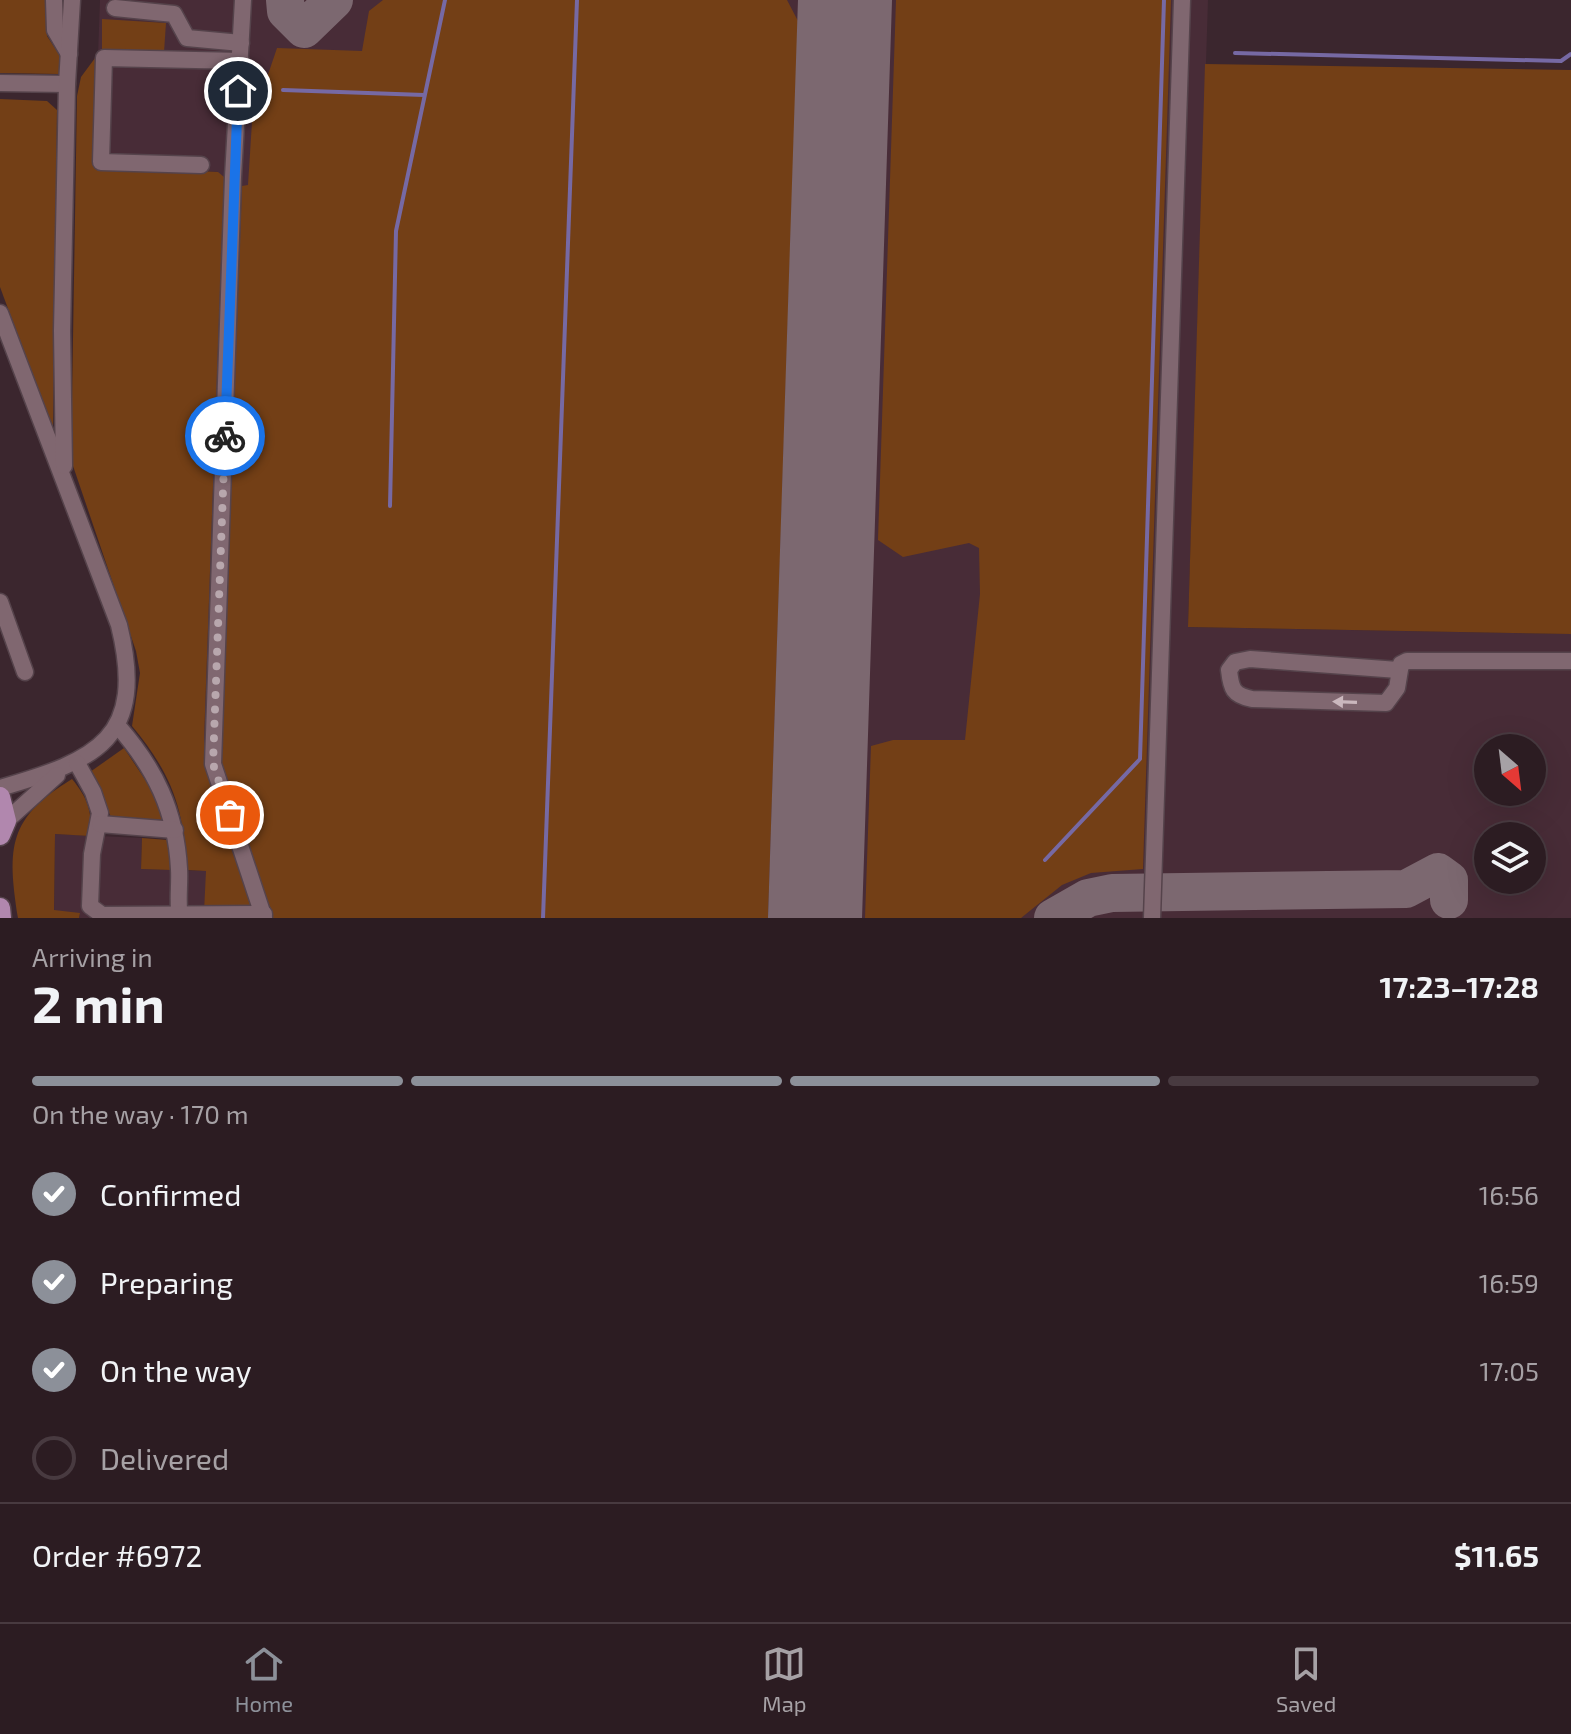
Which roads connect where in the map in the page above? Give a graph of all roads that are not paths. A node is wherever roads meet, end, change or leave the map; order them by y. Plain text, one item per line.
1 (54, 0) edge
2 (72, 0) edge
3 (243, 0) edge
4 (1182, 0) edge
5 (115, 8) dead end
6 (241, 43) junction
7 (69, 54) junction
8 (241, 61) junction
9 (0, 83) edge
10 (67, 84) junction
11 (201, 165) dead end
12 (0, 313) edge
13 (66, 480) junction
14 (0, 602) edge
15 (1571, 661) edge
16 (1398, 670) junction
17 (25, 672) dead end
18 (117, 725) junction
19 (77, 763) junction
20 (61, 771) junction
21 (0, 788) edge
22 (0, 797) edge
23 (100, 824) junction
24 (3, 828) edge
25 (175, 830) junction
26 (0, 908) edge
27 (264, 916) edge
28 (180, 917) edge
29 (1, 918) edge
30 (1152, 918) edge

1 - 7 street
2 - 7 street
3 - 6 street
4 - 30 street
5 - 6 street
6 - 8 street
7 - 10 street
8 - 11 street
8 - 27 street
9 - 10 street
10 - 13 street
12 - 13 street
13 - 18 street
14 - 17 street
15 - 16 street
16 -> 16 street
18 - 19 street
18 - 25 street
19 - 20 street
19 - 23 street
20 - 21 street
20 - 24 street
22 - 24 main road
23 - 25 street
23 - 28 street
25 - 28 street
26 - 29 main road
27 - 28 street

